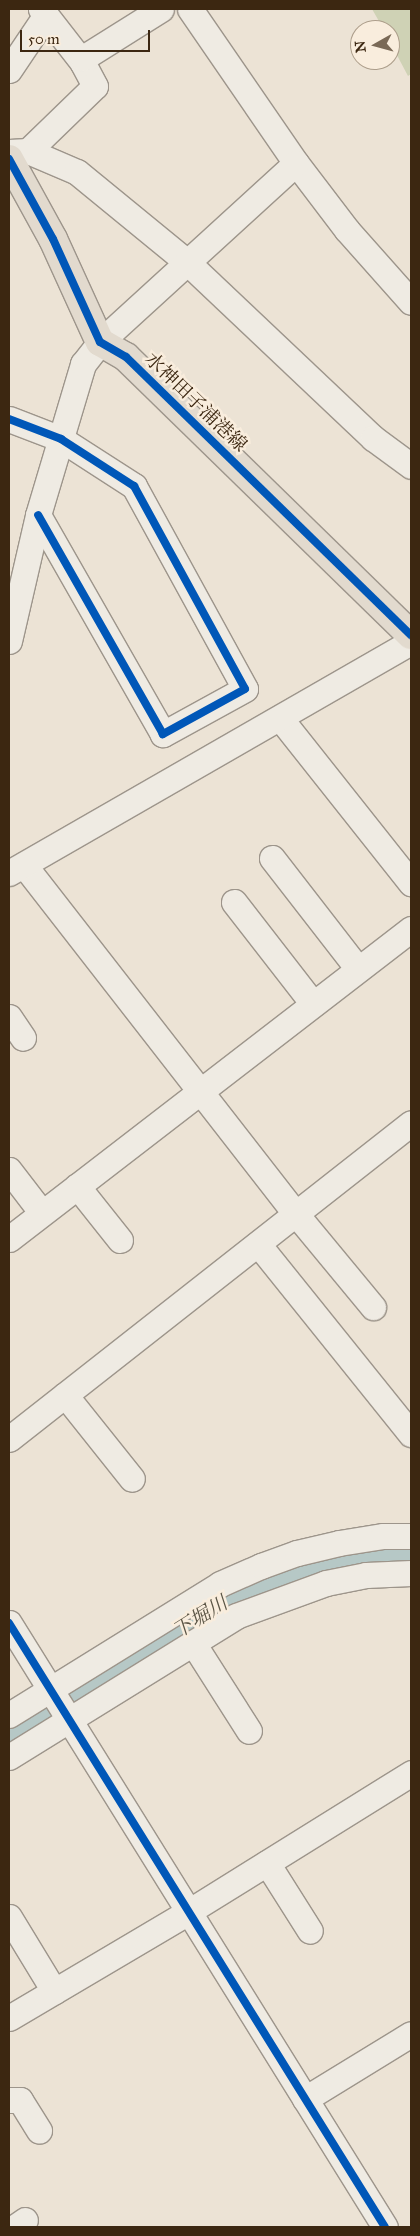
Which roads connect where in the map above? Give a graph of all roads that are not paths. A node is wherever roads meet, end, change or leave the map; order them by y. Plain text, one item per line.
1 (161, 9) edge
2 (190, 9) edge
3 (44, 12) edge
4 (83, 63) junction
5 (9, 70) edge
6 (15, 154) edge
7 (296, 163) junction
8 (188, 263) junction
9 (411, 302) edge
10 (100, 342) junction
11 (9, 420) edge
12 (61, 439) junction
13 (411, 466) edge
14 (38, 515) junction
15 (15, 581) edge
16 (411, 635) edge
17 (9, 641) edge
18 (411, 642) edge
19 (280, 718) junction
20 (272, 858) dead end
21 (17, 869) edge
22 (411, 883) edge
23 (234, 902) dead end
24 (411, 929) edge
25 (358, 969) junction
26 (313, 1004) junction
27 (9, 1016) edge
28 (23, 1038) dead end
29 (202, 1090) junction
30 (411, 1123) edge
31 (9, 1170) edge
32 (77, 1186) junction
33 (42, 1213) junction
34 (296, 1214) junction
35 (9, 1239) edge
36 (120, 1240) dead end
37 (258, 1244) junction
38 (373, 1307) dead end
39 (66, 1395) junction
40 (411, 1434) edge
41 (9, 1439) edge
42 (132, 1479) dead end
43 (411, 1536) edge
44 (411, 1573) edge
45 (9, 1623) edge
46 (193, 1643) junction
47 (50, 1689) junction
48 (9, 1715) edge
49 (70, 1720) junction
50 (249, 1731) dead end
51 (9, 1757) edge
52 (411, 1773) edge
53 (267, 1862) junction
54 (188, 1912) junction
55 (9, 1917) edge
56 (310, 1931) dead end
57 (54, 1991) junction
58 (9, 2018) edge
59 (411, 2034) edge
60 (305, 2099) junction
61 (9, 2100) edge
62 (39, 2131) dead end
63 (385, 2227) edge

1 - 4 street
2 - 7 street
3 - 4 street
3 - 5 street
4 - 6 street
6 - 8 street
6 - 10 main road
7 - 8 street
7 - 9 street
8 - 10 street
8 - 13 street
10 - 12 street
10 - 16 main road, 水神田子浦港線
11 - 12 street
12 - 14 street
12 - 14 street
14 - 15 street
15 - 17 street
18 - 19 street
19 - 21 street
19 - 22 street
20 - 25 street
21 - 29 street
23 - 26 street
24 - 25 street
25 - 26 street
26 - 29 street
27 - 28 street
29 - 32 street
29 - 34 street
30 - 34 street
31 - 33 street
32 - 33 street
32 - 36 street
33 - 35 street
34 - 37 street
34 - 38 street
37 - 39 street
37 - 40 street
39 - 41 street
39 - 42 street
43 - 47 street
44 - 46 street
45 - 47 street
46 - 49 street
46 - 50 street
47 - 48 street
47 - 49 street
49 - 51 street
49 - 54 street
52 - 53 street
53 - 54 street
53 - 56 street
54 - 57 street
54 - 60 street
55 - 57 street
57 - 58 street
59 - 60 street
60 - 63 street
61 - 62 street

